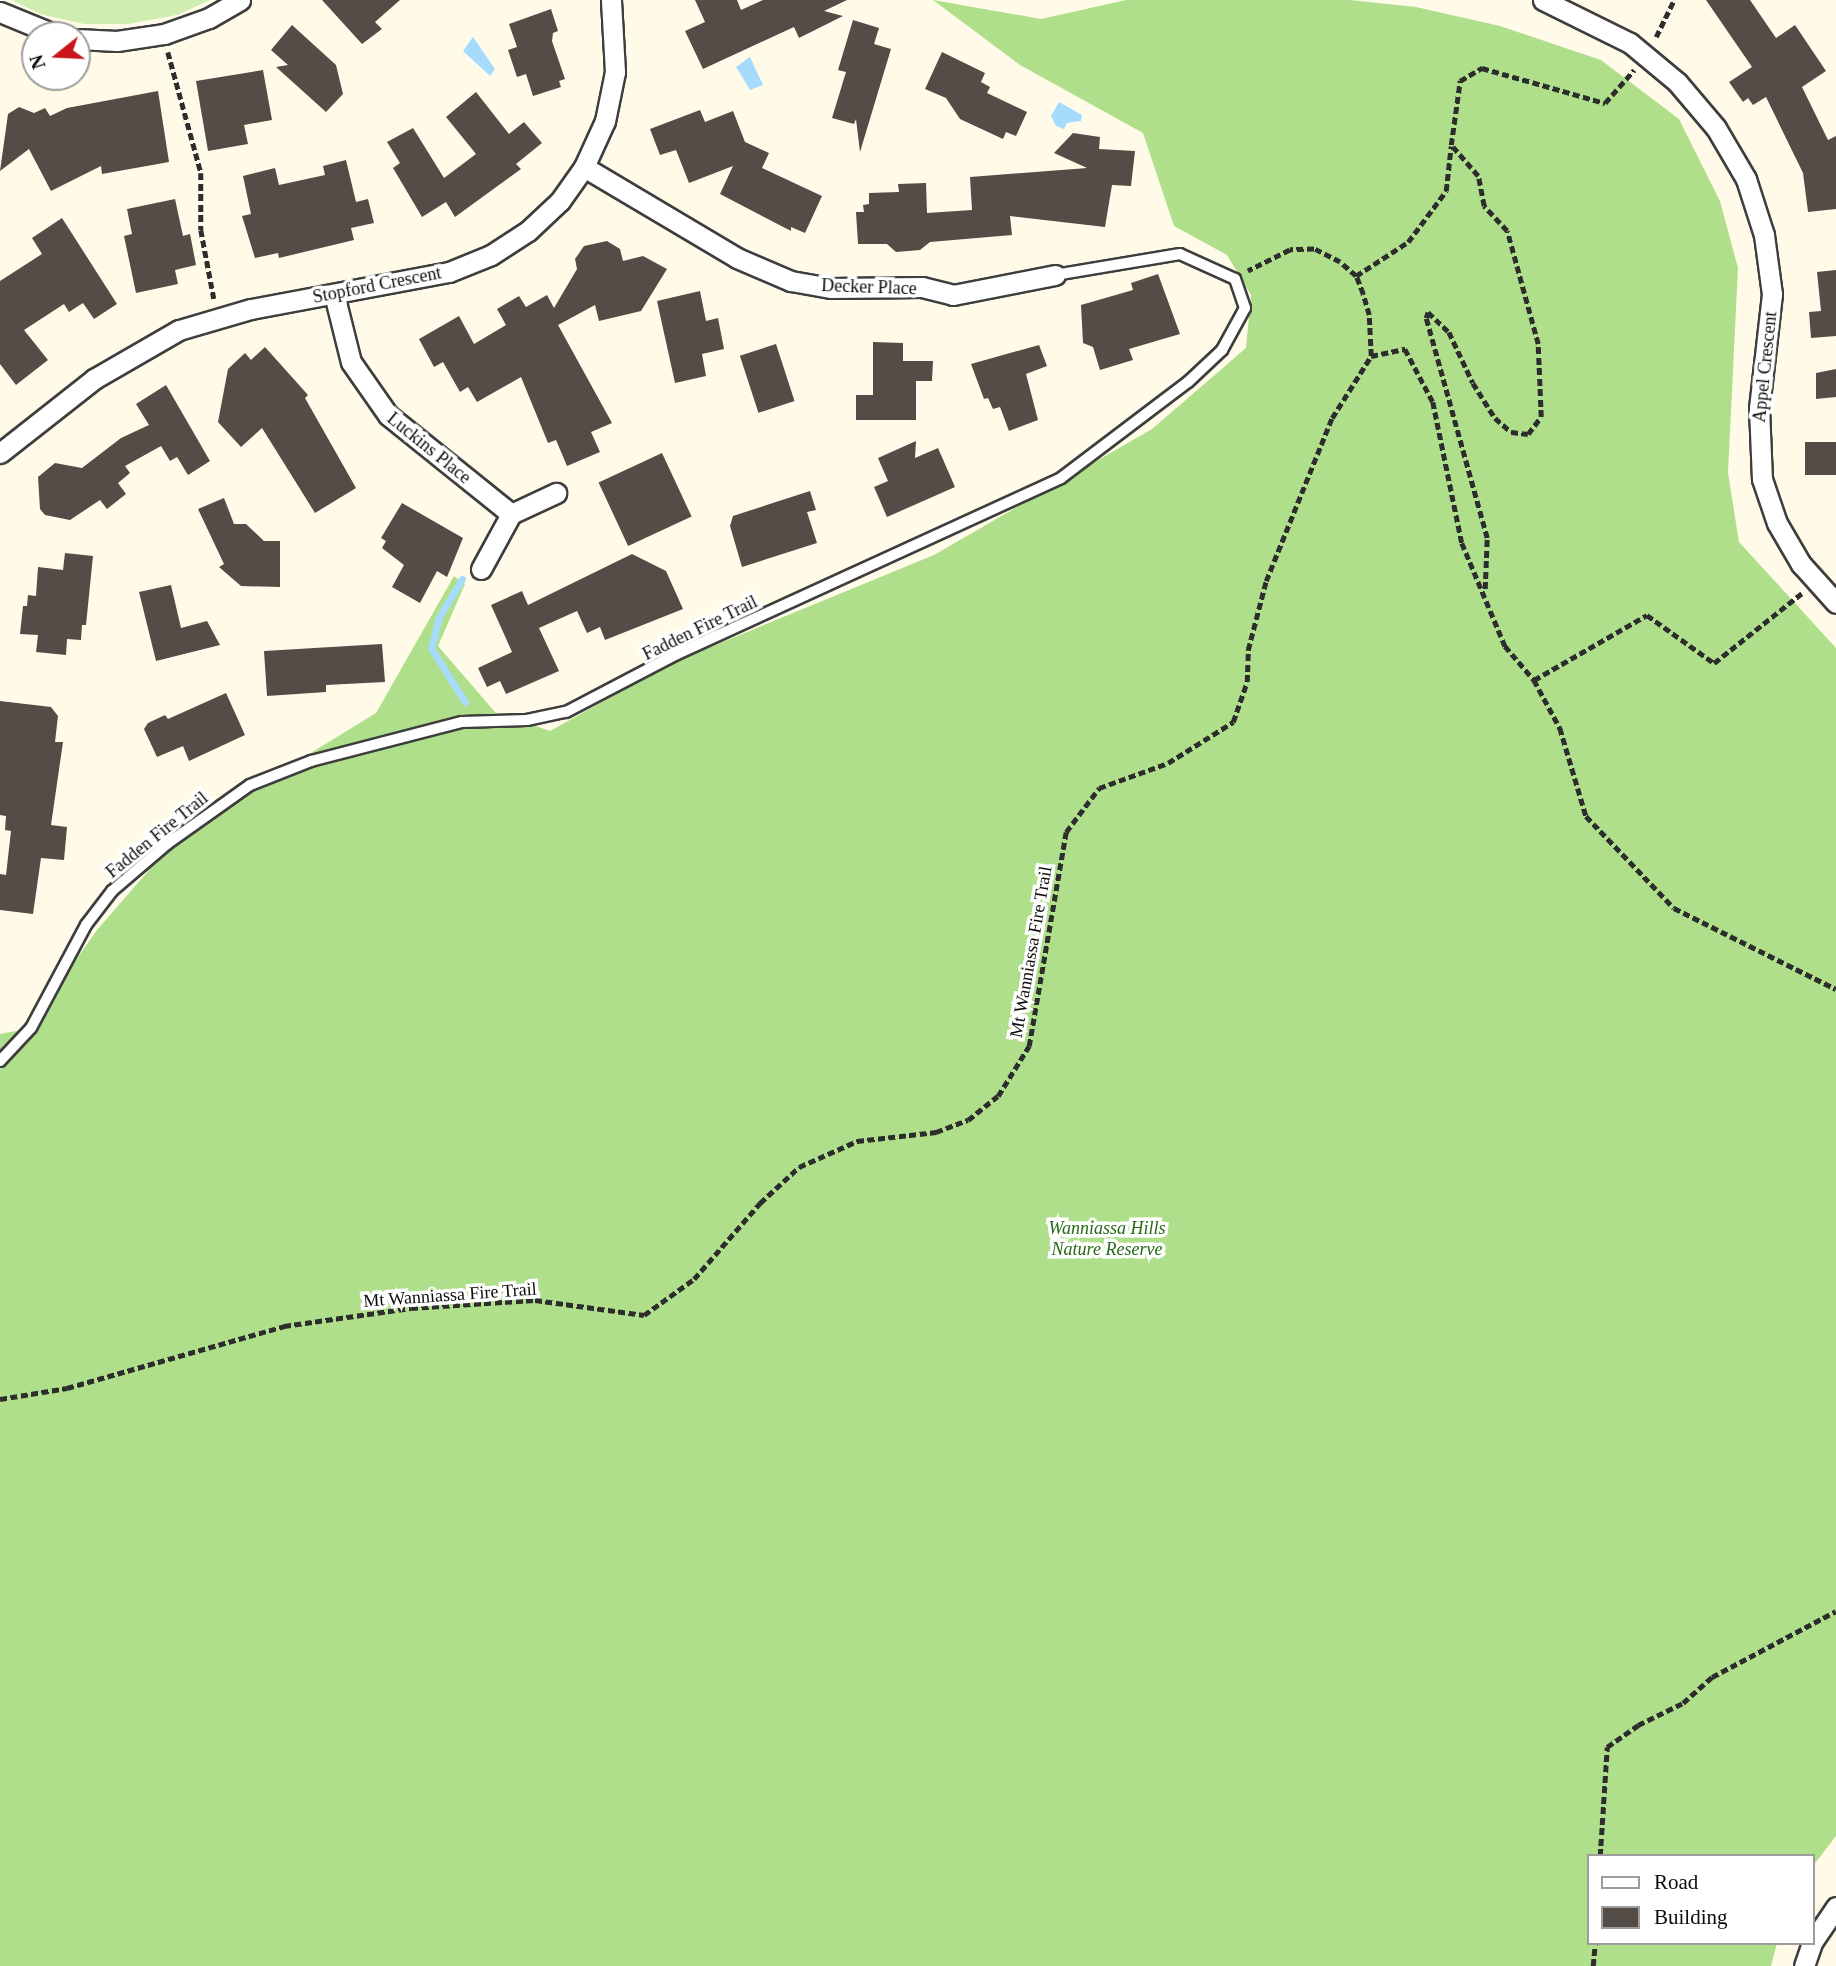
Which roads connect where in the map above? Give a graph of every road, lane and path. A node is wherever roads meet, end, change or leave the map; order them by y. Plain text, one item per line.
1 (240, 0) edge
2 (611, 0) edge
3 (1543, 0) edge
4 (1674, 0) edge
5 (0, 12) edge
6 (21, 24) edge
7 (164, 34) junction
8 (91, 40) edge
9 (1654, 40) dead end
10 (1640, 63) dead end
11 (1451, 145) junction
12 (584, 167) junction
13 (1055, 275) joint
14 (1356, 276) junction
15 (1235, 279) junction
16 (334, 294) junction
17 (204, 306) dead end
18 (221, 306) junction
19 (1371, 356) junction
20 (0, 453) edge
21 (556, 493) dead end
22 (511, 514) junction
23 (481, 569) dead end
24 (1816, 582) junction
25 (1485, 589) junction
26 (1836, 603) edge
27 (1534, 680) junction
28 (1836, 989) edge
29 (0, 1061) edge
30 (0, 1399) edge
31 (1836, 1611) edge
32 (1600, 1854) edge
33 (1836, 1906) edge
34 (1815, 1939) edge
35 (1595, 1945) edge
36 (1812, 1945) edge
37 (1593, 1966) edge
38 (1804, 1966) edge

1 - 7 street
2 - 12 street, Stopford Crescent
3 - 24 street, Appel Crescent
4 - 9 path
5 - 6 street
7 - 8 street
7 - 18 path
10 - 11 path
11 - 14 path
11 - 25 path
12 - 13 street, Decker Place
12 - 16 street, Stopford Crescent
13 - 15 lane
14 - 15 path
14 - 19 path
15 - 29 lane, Fadden Fire Trail
16 - 18 street, Stopford Crescent
16 - 22 street, Luckins Place
17 - 18 path
18 - 20 street, Stopford Crescent
19 - 25 path
19 - 30 path, Mt Wanniassa Fire Trail
21 - 22 street
22 - 23 street
24 - 26 street, Appel Crescent
24 - 27 path
25 - 27 path
27 - 28 path
31 - 32 path
33 - 34 street
35 - 37 path
36 - 38 street

